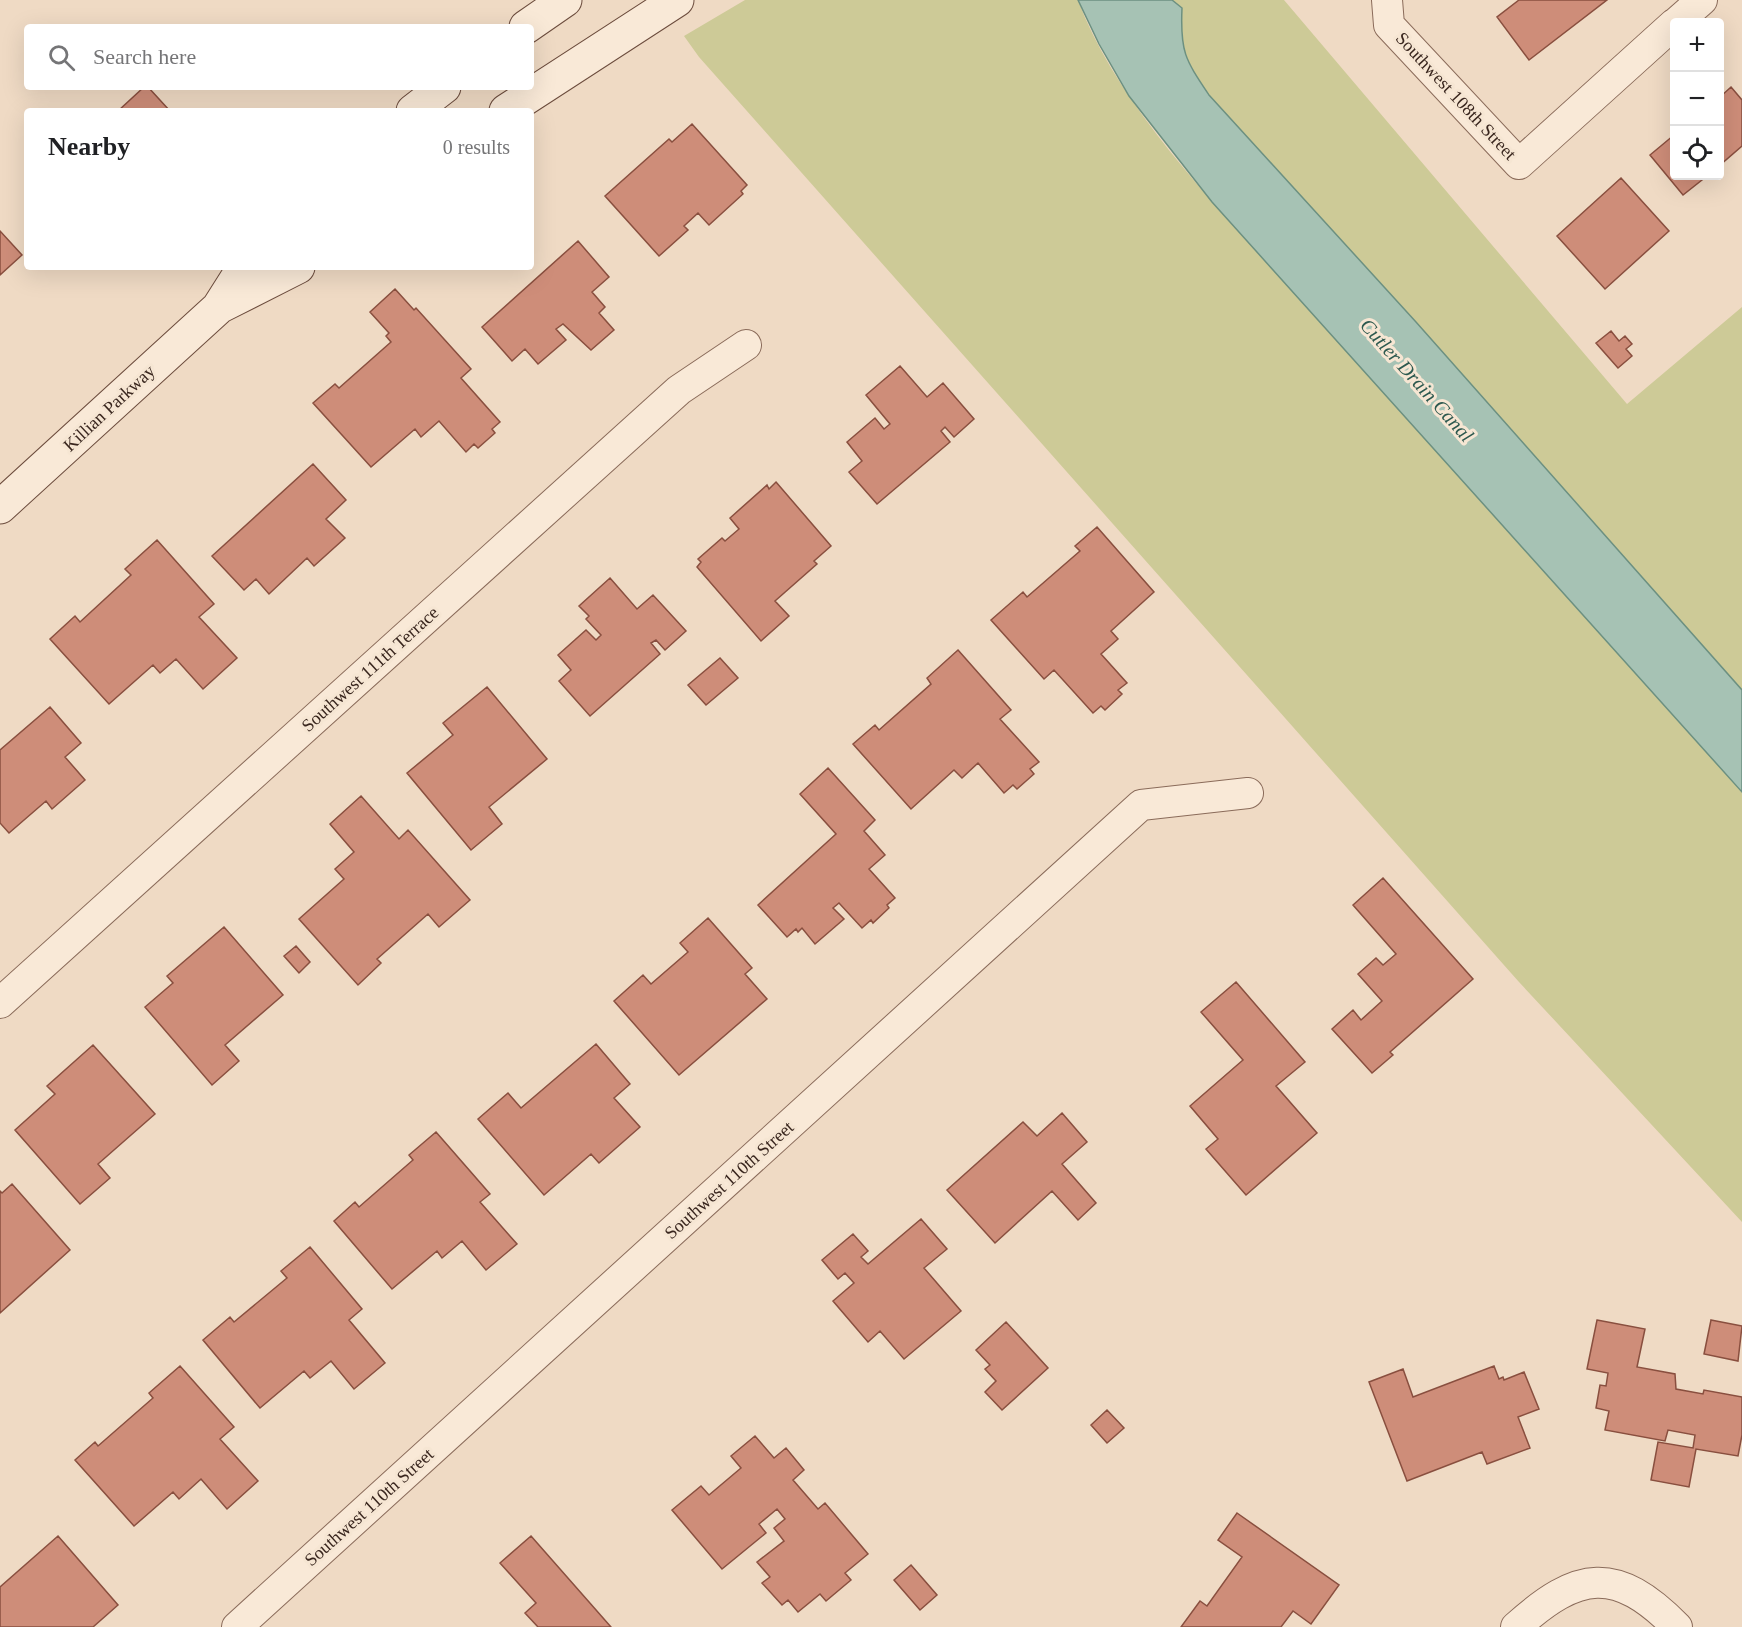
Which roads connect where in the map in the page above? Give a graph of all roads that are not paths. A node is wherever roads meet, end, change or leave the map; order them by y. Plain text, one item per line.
1 (565, 0) edge
2 (677, 0) edge
3 (1387, 0) edge
4 (1702, 0) edge
5 (1682, 18) edge
6 (530, 24) edge
7 (1670, 28) edge
8 (440, 90) edge
9 (417, 108) edge
10 (511, 108) edge
11 (242, 270) edge
12 (292, 270) edge
13 (218, 308) junction
14 (746, 345) dead end
15 (0, 507) edge
16 (1248, 793) dead end
17 (0, 1003) edge
18 (237, 1627) edge
19 (1516, 1627) edge
20 (1677, 1627) edge

1 - 6 main road
2 - 10 main road
3 - 7 street, Southwest 108th Street
4 - 5 street, Southwest 108th Street
8 - 9 main road
11 - 13 main road, Killian Parkway
12 - 13 main road, Killian Parkway
13 - 15 main road, Killian Parkway
14 - 17 street, Southwest 111th Terrace
16 - 18 street, Southwest 110th Street
19 - 20 street

